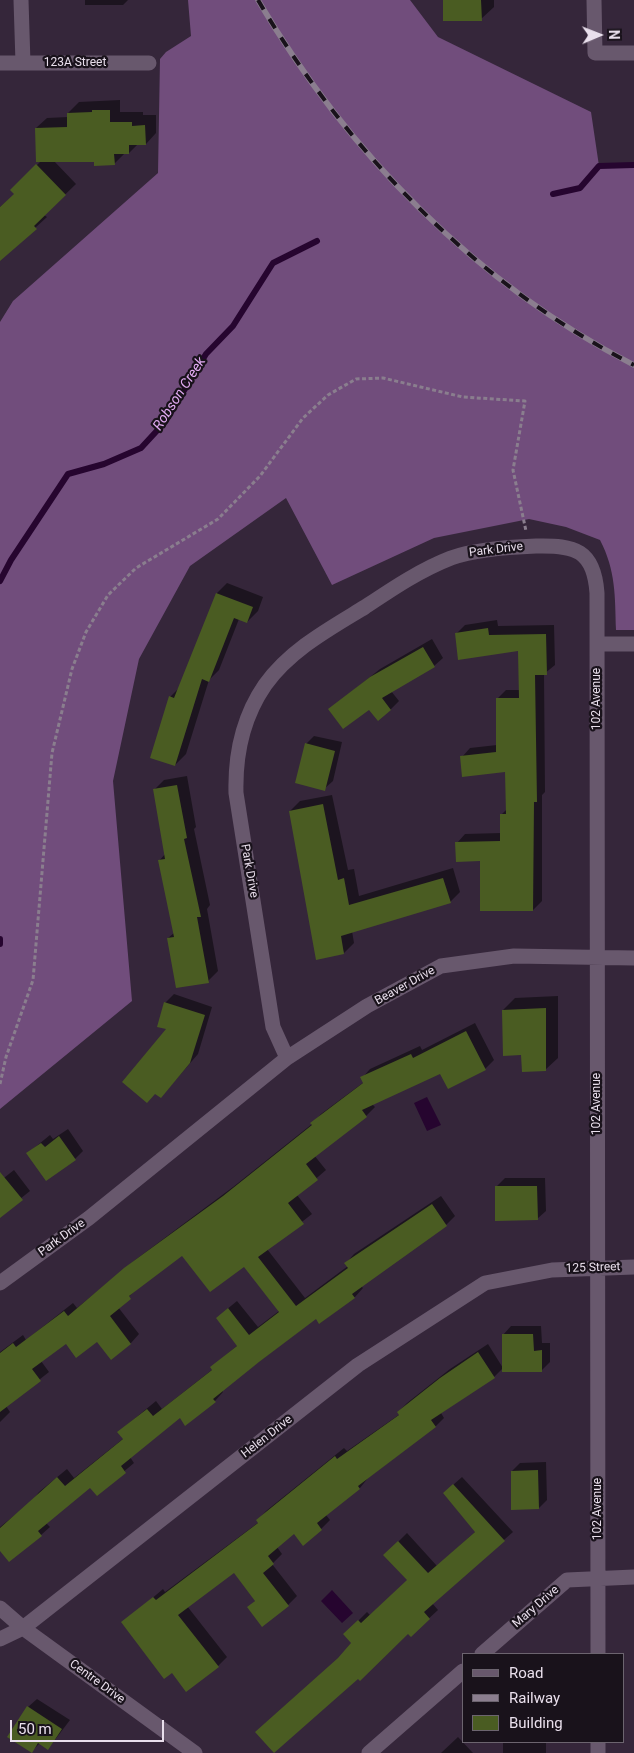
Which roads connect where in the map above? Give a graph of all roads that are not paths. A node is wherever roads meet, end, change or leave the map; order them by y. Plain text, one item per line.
1 (21, 0) edge
2 (594, 0) edge
3 (634, 53) edge
4 (0, 63) edge
5 (22, 63) junction
6 (149, 63) dead end
7 (585, 556) joint
8 (596, 644) junction
9 (634, 644) edge
10 (597, 958) junction
11 (634, 958) edge
12 (287, 1058) junction
13 (598, 1267) junction
14 (634, 1267) edge
15 (552, 1270) joint
16 (0, 1282) edge
17 (634, 1577) edge
18 (598, 1578) junction
19 (0, 1608) edge
20 (23, 1628) junction
21 (0, 1639) edge
22 (483, 1653) edge
23 (598, 1653) edge
24 (462, 1672) edge
25 (195, 1753) edge
26 (369, 1753) edge

1 - 5 street
2 - 3 street
4 - 5 street, 123A Street
5 - 6 street, 123A Street
7 - 8 street, 102 Avenue
7 - 12 street, Park Drive
8 - 9 street
8 - 10 street, 102 Avenue
10 - 11 street, Beaver Drive
10 - 12 street, Beaver Drive
10 - 13 street, 102 Avenue
12 - 16 street, Park Drive
13 - 14 street, 125 Street
13 - 15 street, 125 Street
13 - 18 street, 102 Avenue
15 - 20 street, Helen Drive
17 - 18 street, Mary Drive
18 - 22 street, Mary Drive
18 - 23 street, 102 Avenue
19 - 20 street, Centre Drive
20 - 21 street, Helen Drive
20 - 25 street, Centre Drive
24 - 26 street

